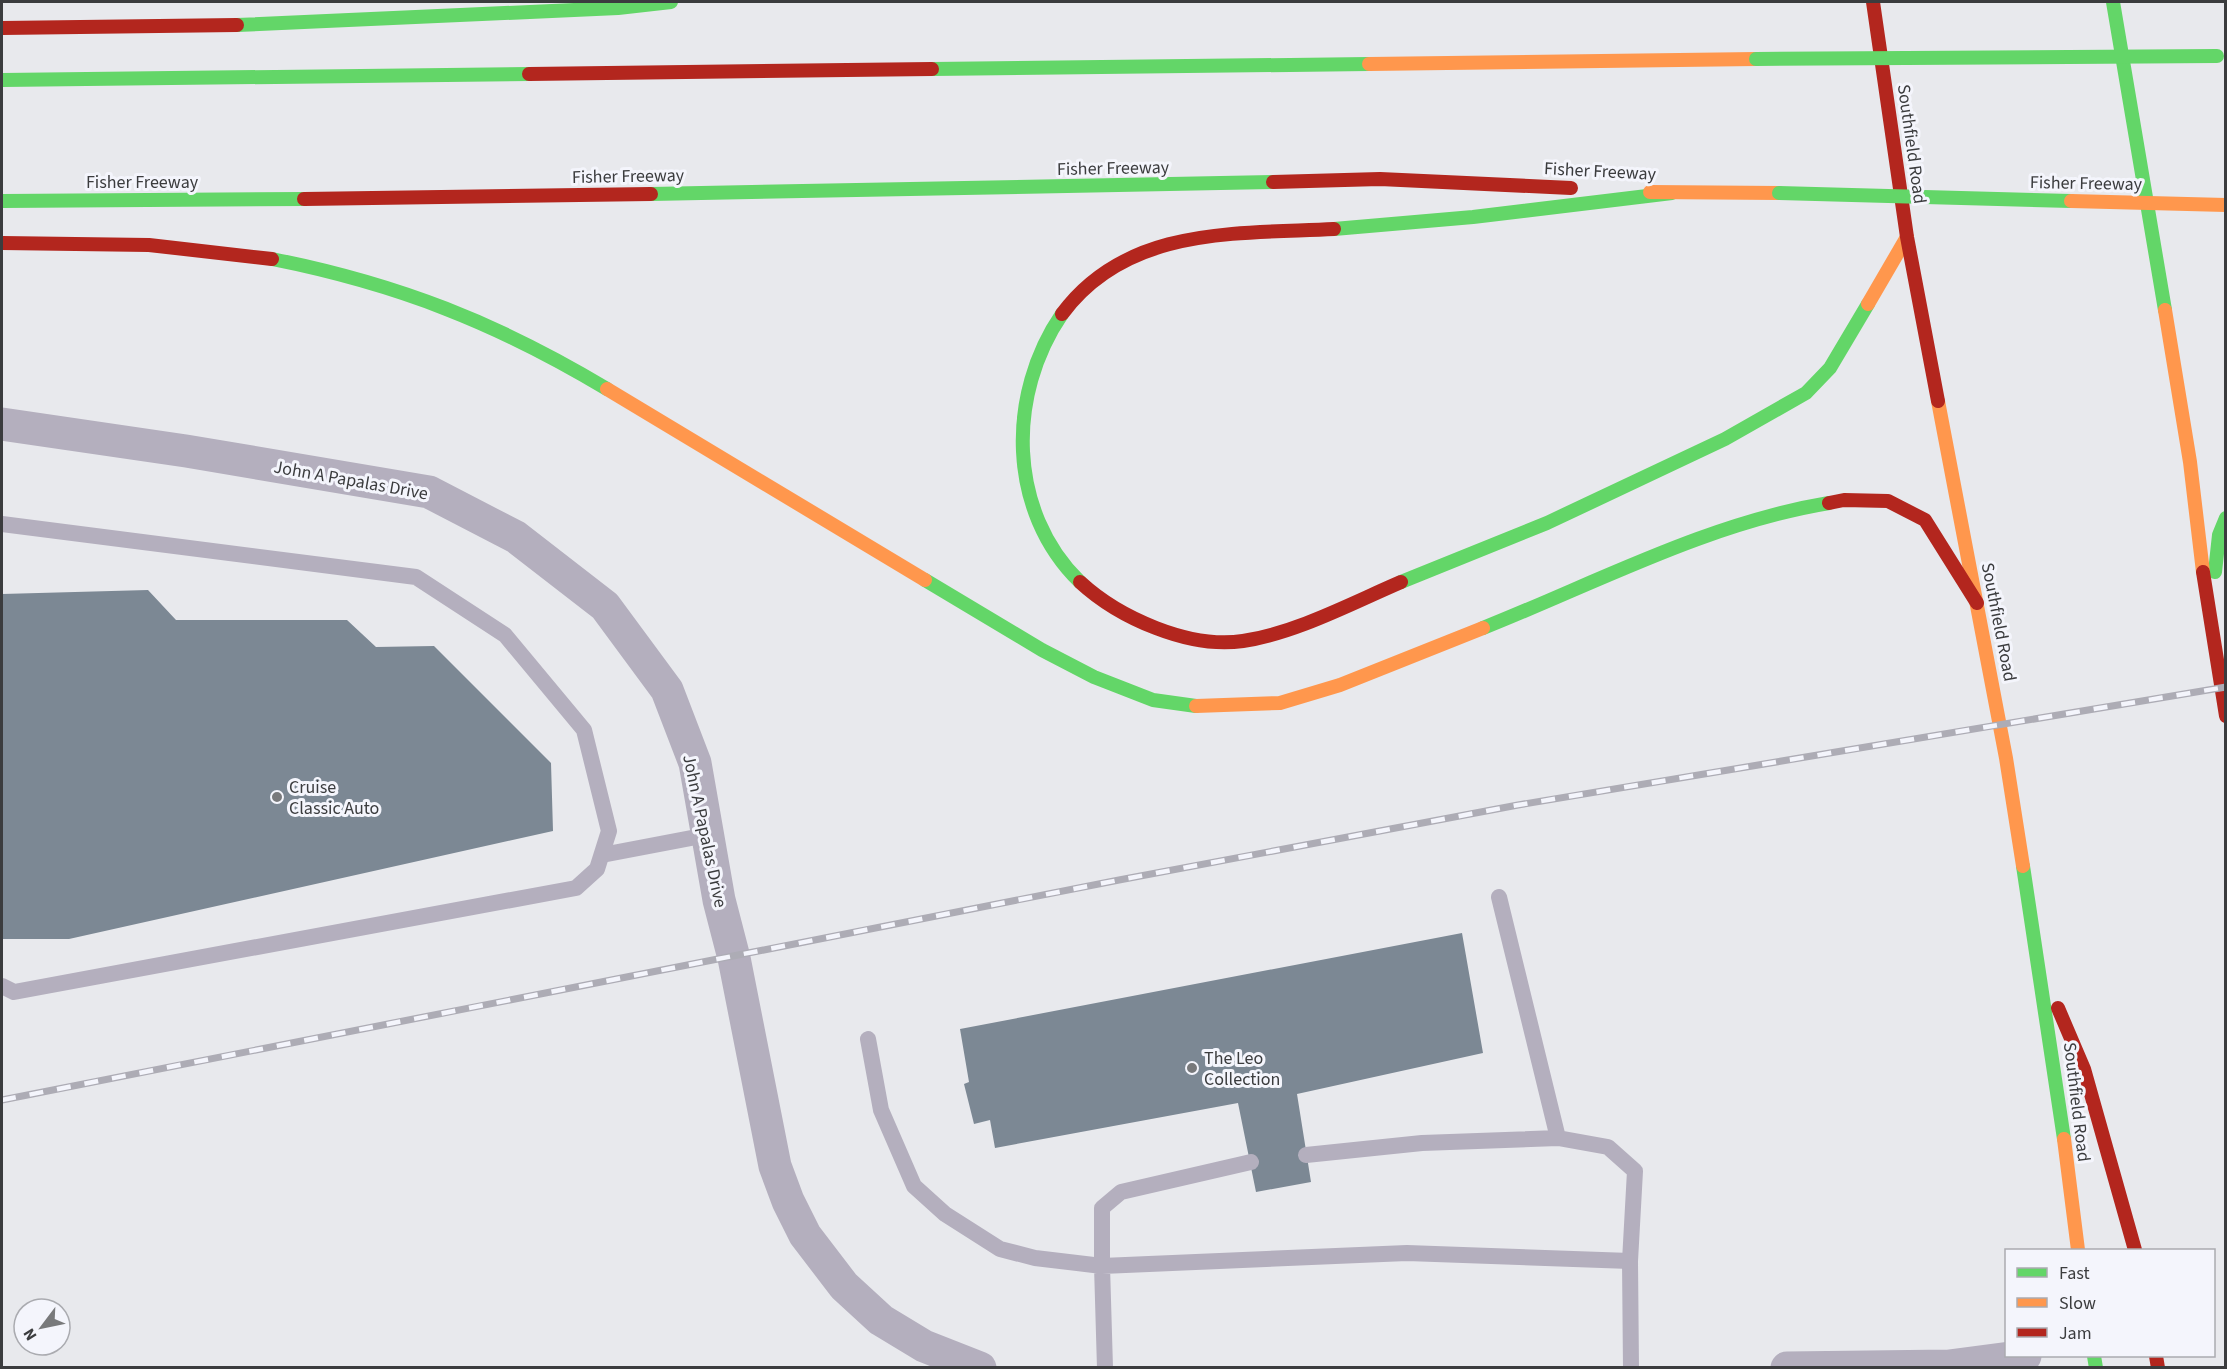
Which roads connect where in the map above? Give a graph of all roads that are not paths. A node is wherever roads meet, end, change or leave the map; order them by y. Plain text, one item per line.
1 (671, 2) edge
2 (1873, 2) edge
3 (2113, 2) edge
4 (2, 28) edge
5 (2221, 56) edge
6 (2, 80) edge
7 (1672, 193) junction
8 (2, 201) edge
9 (2226, 205) edge
10 (1907, 237) junction
11 (2, 243) edge
12 (2, 424) edge
13 (2226, 518) edge
14 (2, 525) edge
15 (1977, 603) junction
16 (2209, 622) junction
17 (2226, 716) edge
18 (707, 836) junction
19 (602, 855) junction
20 (1499, 897) dead end
21 (2039, 965) junction
22 (2, 986) edge
23 (868, 1039) dead end
24 (1558, 1138) junction
25 (1306, 1155) dead end
26 (1251, 1162) dead end
27 (2078, 1249) edge
28 (2134, 1249) edge
29 (1630, 1261) junction
30 (1102, 1266) junction
31 (2017, 1357) edge
32 (980, 1368) edge
33 (1105, 1368) edge
34 (1631, 1368) edge
35 (1787, 1368) edge

1 - 4 highway
2 - 10 highway, Southfield Road
3 - 16 highway
5 - 6 highway, bridge
7 - 8 highway, Fisher Freeway
7 - 9 highway, Fisher Freeway, bridge
7 - 10 highway
10 - 15 highway, Southfield Road
11 - 15 highway
12 - 18 street, John A Papalas Drive
13 - 16 highway
14 - 19 lane
15 - 21 highway, Southfield Road
16 - 17 highway
18 - 19 lane
18 - 32 street, John A Papalas Drive
19 - 22 lane
20 - 24 lane
21 - 27 highway, Southfield Road
21 - 28 highway
23 - 30 lane
24 - 25 lane
24 - 29 lane
26 - 30 lane
29 - 30 lane
29 - 34 lane
30 - 33 lane
31 - 35 street

